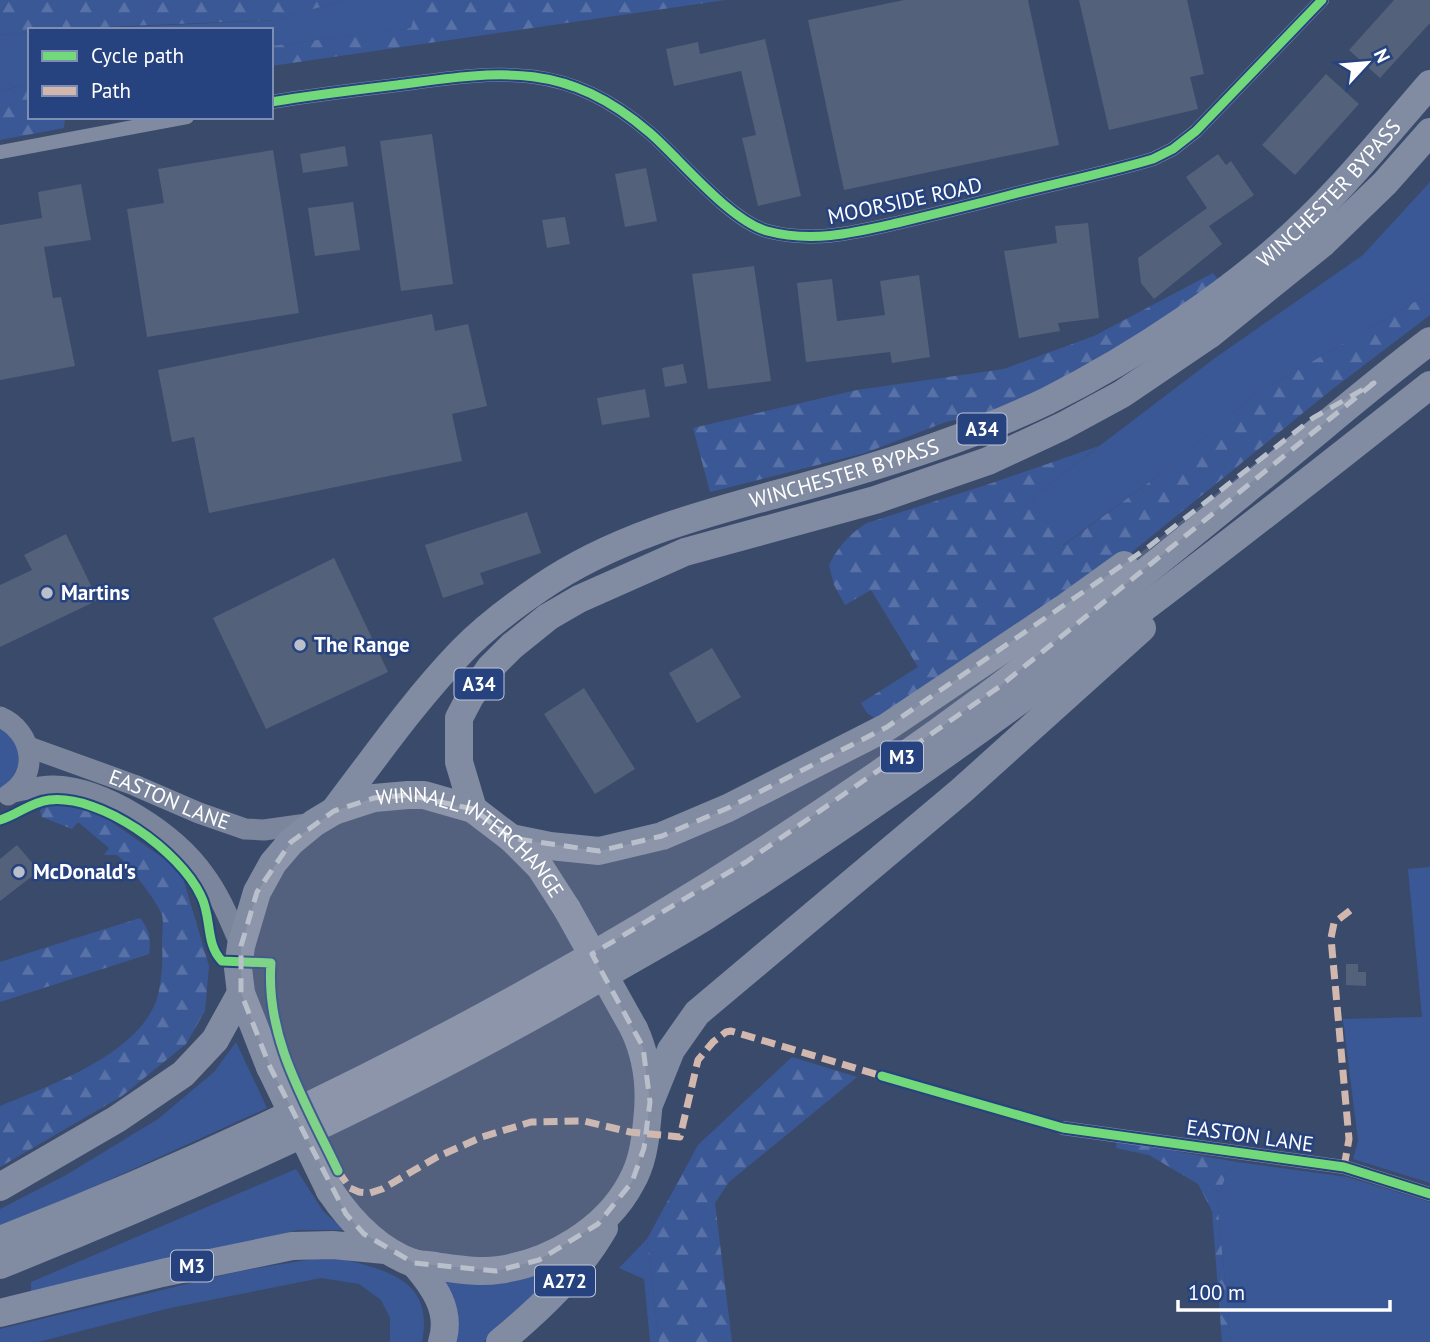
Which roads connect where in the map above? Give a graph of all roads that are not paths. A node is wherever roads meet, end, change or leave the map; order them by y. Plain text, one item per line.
1 (1322, 0) edge
2 (1430, 84) edge
3 (273, 102) edge
4 (176, 119) edge
5 (1430, 132) edge
6 (0, 152) edge
7 (1430, 341) edge
8 (1374, 383) junction
9 (1430, 385) edge
10 (1244, 533) junction
11 (0, 717) edge
12 (29, 747) junction
13 (6, 796) edge
14 (473, 809) junction
15 (324, 817) junction
16 (511, 838) junction
17 (241, 946) junction
18 (241, 993) junction
19 (650, 1102) junction
20 (1063, 1128) dead end
21 (0, 1188) edge
22 (1430, 1194) edge
23 (615, 1208) junction
24 (0, 1240) edge
25 (388, 1250) junction
26 (414, 1263) junction
27 (0, 1265) edge
28 (0, 1313) edge
29 (442, 1342) edge
30 (500, 1342) edge

1 - 3 street, MOORSIDE ROAD
2 - 15 highway, WINCHESTER BYPASS / A34
4 - 6 street
5 - 14 highway, WINCHESTER BYPASS / A34
7 - 8 highway, M3
8 - 16 highway, M3
8 - 24 highway, M3
9 - 10 highway, M3
10 - 19 highway, M3
10 - 27 highway, M3
11 - 12 street
12 - 13 street
12 - 15 street, EASTON LANE
13 - 17 street, EASTON LANE
14 - 15 highway, WINNALL INTERCHANGE
14 - 16 highway, WINNALL INTERCHANGE
15 - 17 highway, WINNALL INTERCHANGE
16 - 19 highway, WINNALL INTERCHANGE, bridge
17 - 18 highway, WINNALL INTERCHANGE
18 - 21 highway
18 - 25 highway, WINNALL INTERCHANGE, bridge
19 - 23 highway, WINNALL INTERCHANGE
20 - 22 street, EASTON LANE
23 - 26 highway, WINNALL INTERCHANGE
23 - 30 highway, A272
25 - 26 highway, WINNALL INTERCHANGE
25 - 28 highway, M3
26 - 29 highway

